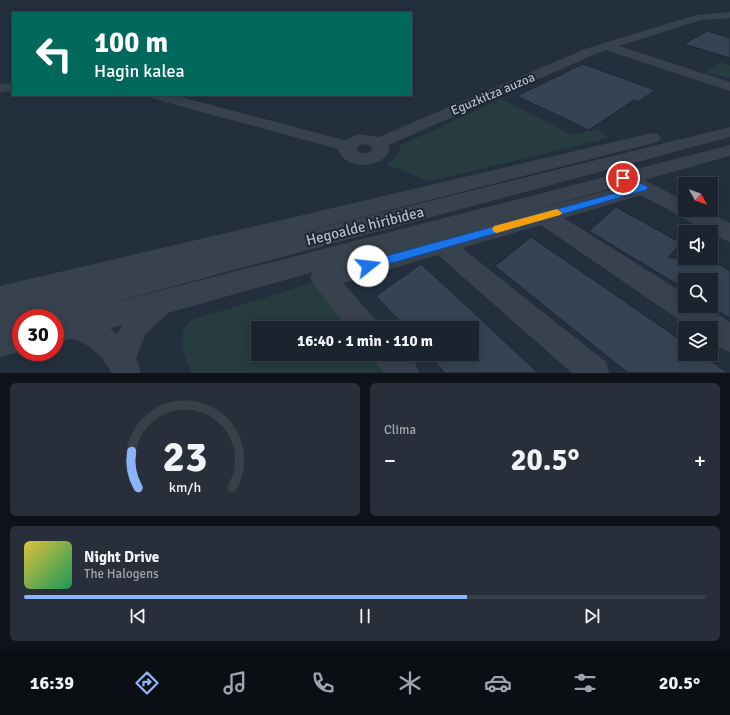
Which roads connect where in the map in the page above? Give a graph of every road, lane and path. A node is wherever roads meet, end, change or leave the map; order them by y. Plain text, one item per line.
1 (730, 15) edge
2 (608, 46) junction
3 (12, 87) edge
4 (730, 87) edge
5 (0, 88) edge
6 (160, 96) edge
7 (730, 120) edge
8 (730, 132) edge
9 (730, 150) edge
10 (623, 178) junction
11 (643, 188) junction
12 (678, 206) edge
13 (544, 216) junction
14 (699, 217) edge
15 (730, 233) edge
16 (442, 245) junction
17 (0, 298) edge
18 (161, 303) junction
19 (0, 320) edge
20 (359, 321) edge
21 (64, 327) edge
22 (64, 328) edge
23 (730, 338) edge
24 (12, 340) edge
25 (0, 343) edge
26 (393, 361) edge
27 (124, 366) edge
28 (404, 373) edge
29 (595, 373) edge

1 - 2 street, Eguzkitza auzoa
2 - 4 street
2 - 6 street, Eguzkitza auzoa
3 - 5 street
7 - 17 street
8 - 19 street, Hegoalde hiribidea
9 - 10 street
10 - 11 street
10 - 18 street
11 - 12 street
11 - 13 street
13 - 16 street
13 - 23 street
14 - 15 street
16 - 20 street
16 - 29 street
18 - 21 street
18 - 27 street
22 - 27 street
24 - 25 street
26 - 28 street

